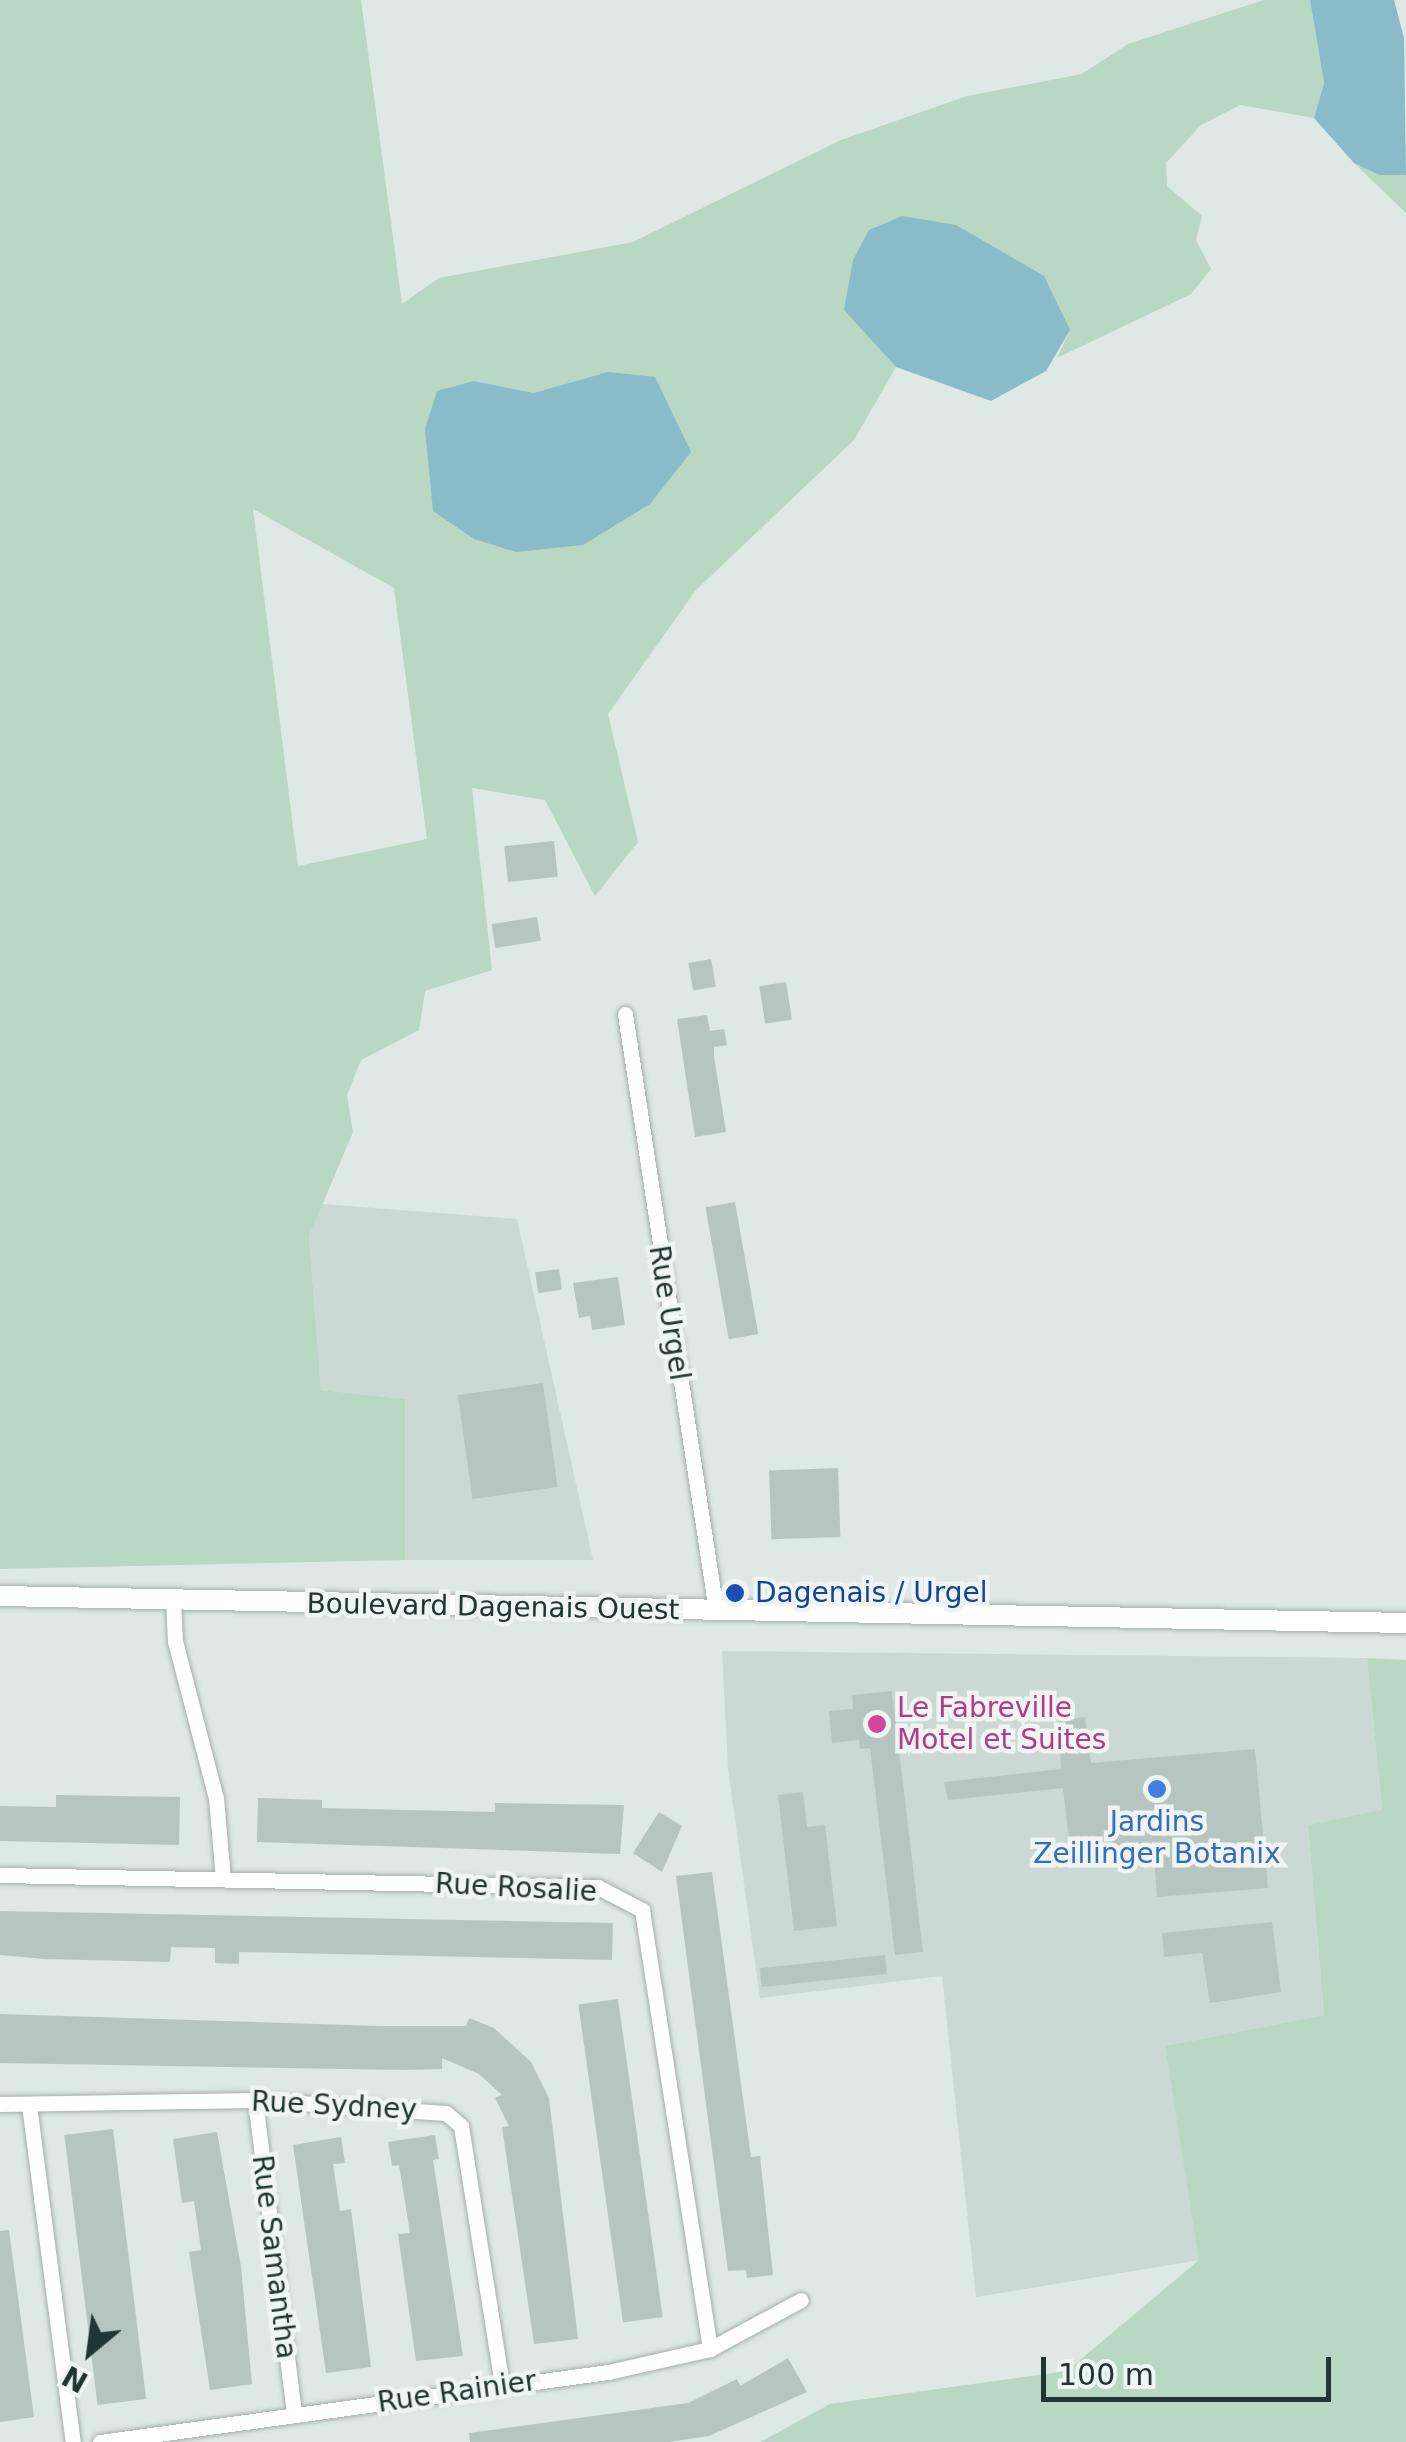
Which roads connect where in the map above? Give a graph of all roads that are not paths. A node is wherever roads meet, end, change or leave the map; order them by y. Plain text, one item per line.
1 (624, 1014) dead end
2 (0, 1596) edge
3 (173, 1600) junction
4 (716, 1612) junction
5 (1406, 1624) edge
6 (0, 1875) edge
7 (222, 1879) junction
8 (255, 2100) junction
9 (0, 2104) edge
10 (29, 2106) junction
11 (801, 2300) dead end
12 (710, 2350) junction
13 (502, 2385) junction
14 (294, 2415) junction
15 (73, 2442) edge
16 (100, 2442) edge

1 - 4 street, Rue Urgel
2 - 3 main road, Boulevard Dagenais Ouest
3 - 4 main road, Boulevard Dagenais Ouest
3 - 7 street
4 - 5 main road, Boulevard Dagenais Ouest
6 - 7 street, Rue Rosalie
7 - 12 street, Rue Rosalie
8 - 10 street, Rue Sydney
8 - 13 street, Rue Sydney
8 - 14 street, Rue Samantha
9 - 10 street, Rue Sydney
10 - 15 street
11 - 12 street, Rue Rainier
12 - 13 street, Rue Rainier
13 - 14 street, Rue Rainier
14 - 16 street, Rue Rainier

